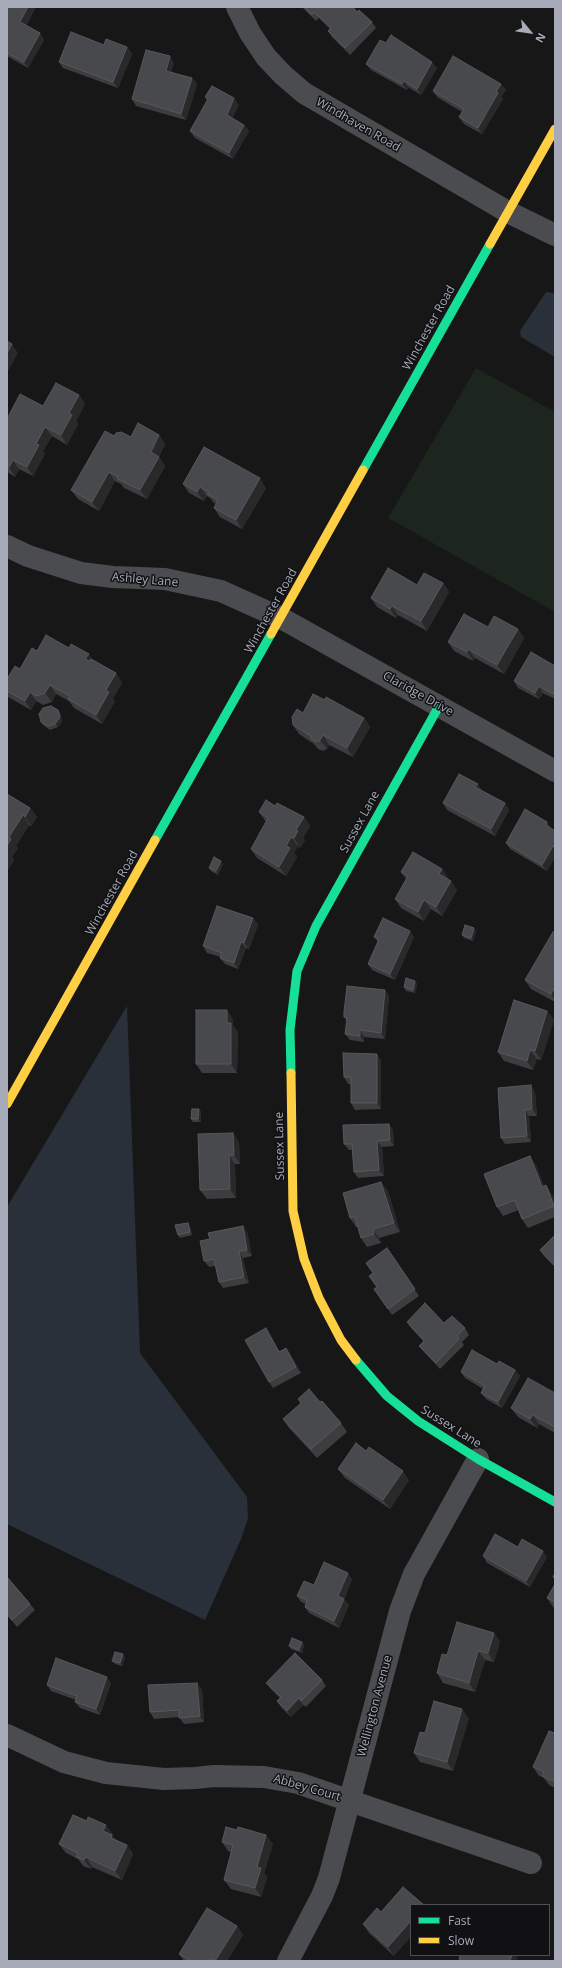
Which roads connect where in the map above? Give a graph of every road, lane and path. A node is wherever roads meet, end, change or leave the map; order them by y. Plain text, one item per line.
1 (238, 7) edge
2 (555, 129) edge
3 (508, 212) junction
4 (555, 235) edge
5 (7, 546) edge
6 (281, 618) junction
7 (439, 706) junction
8 (555, 771) edge
9 (7, 1104) edge
10 (478, 1459) junction
11 (555, 1502) edge
12 (7, 1735) edge
13 (350, 1801) junction
14 (531, 1864) dead end
15 (288, 1961) edge

1 - 3 street, Windhaven Road
2 - 3 main road, Winchester Road
3 - 4 street, Windhaven Road
3 - 6 main road, Winchester Road
5 - 6 street, Ashley Lane
6 - 7 street, Claridge Drive
6 - 9 main road, Winchester Road
7 - 8 street, Claridge Drive
7 - 10 main road, Sussex Lane
10 - 11 main road, Sussex Lane
10 - 13 street, Wellington Avenue
12 - 13 street, Abbey Court
13 - 14 street, Abbey Court
13 - 15 street, Wellington Avenue

